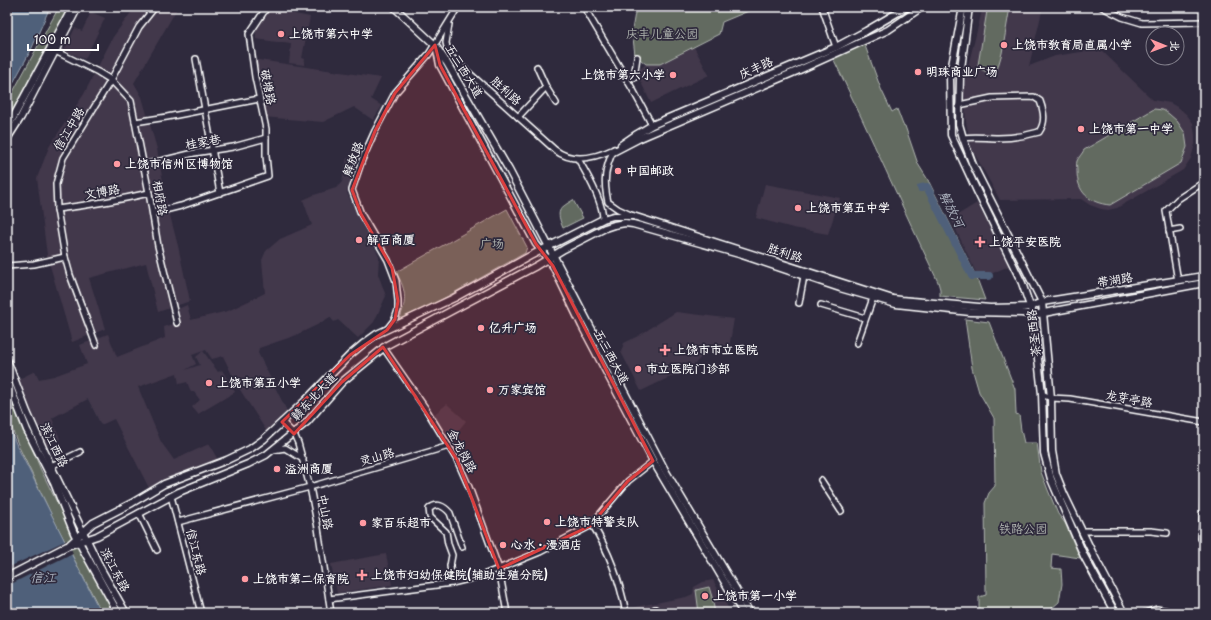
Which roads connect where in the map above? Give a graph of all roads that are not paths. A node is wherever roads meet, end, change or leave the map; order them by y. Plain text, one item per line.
1 (73, 7) edge
2 (78, 7) edge
3 (155, 7) edge
4 (267, 7) edge
5 (394, 7) edge
6 (458, 7) edge
7 (584, 7) edge
8 (822, 7) edge
9 (907, 7) edge
10 (922, 7) edge
11 (969, 7) edge
12 (1102, 7) edge
13 (962, 8) edge
14 (449, 21) junction
15 (1204, 22) edge
16 (435, 45) junction
17 (836, 46) junction
18 (52, 50) junction
19 (637, 57) dead end
20 (196, 59) dead end
21 (537, 67) dead end
22 (634, 78) dead end
23 (111, 80) junction
24 (546, 87) junction
25 (259, 99) junction
26 (556, 103) dead end
27 (959, 105) junction
28 (206, 109) junction
29 (518, 117) junction
30 (136, 122) junction
31 (652, 125) junction
32 (7, 129) edge
33 (266, 138) junction
34 (963, 138) junction
35 (7, 139) edge
36 (213, 150) junction
37 (613, 151) junction
38 (578, 159) junction
39 (144, 165) junction
40 (1204, 182) edge
41 (149, 192) junction
42 (220, 193) junction
43 (57, 209) junction
44 (153, 213) junction
45 (633, 216) junction
46 (603, 219) junction
47 (1180, 229) dead end
48 (1169, 231) junction
49 (549, 246) junction
50 (541, 250) junction
51 (553, 255) junction
52 (65, 257) junction
53 (547, 259) junction
54 (7, 266) edge
55 (804, 276) junction
56 (1204, 276) edge
57 (1178, 281) junction
58 (1204, 283) edge
59 (872, 298) junction
60 (1042, 302) junction
61 (799, 303) dead end
62 (821, 305) dead end
63 (1030, 307) junction
64 (1044, 312) junction
65 (1034, 315) junction
66 (866, 318) junction
67 (176, 323) dead end
68 (387, 330) junction
69 (857, 343) dead end
70 (96, 345) dead end
71 (383, 347) junction
72 (7, 360) edge
73 (7, 379) edge
74 (1042, 394) junction
75 (1051, 398) junction
76 (282, 422) junction
77 (1204, 422) edge
78 (294, 434) junction
79 (259, 442) junction
80 (449, 446) junction
81 (273, 450) junction
82 (80, 452) dead end
83 (266, 455) junction
84 (303, 459) junction
85 (653, 461) junction
86 (51, 466) junction
87 (821, 480) dead end
88 (310, 487) junction
89 (171, 496) junction
90 (1204, 498) edge
91 (841, 511) dead end
92 (139, 513) junction
93 (178, 522) junction
94 (592, 524) junction
95 (1082, 531) junction
96 (1167, 533) dead end
97 (85, 536) junction
98 (1201, 538) dead end
99 (78, 540) junction
100 (462, 547) dead end
101 (157, 550) dead end
102 (499, 569) junction
103 (7, 577) edge
104 (452, 583) junction
105 (329, 599) junction
106 (118, 613) edge
107 (126, 613) edge
108 (201, 613) edge
109 (331, 613) edge
110 (507, 613) edge
111 (626, 613) edge
112 (743, 613) edge
113 (750, 613) edge
114 (1115, 613) edge
115 (1124, 613) edge
116 (1145, 613) edge
117 (1179, 613) edge

1 - 18 main road
2 - 18 main road
3 - 23 street, 信江中路
4 - 25 street, 破塘路
5 - 16 main road
6 - 14 street, 解放路
7 - 31 street
8 - 17 street
9 - 17 main road, 庆丰路
10 - 37 main road
11 - 27 main road, 茶圣西路
12 - 15 street
13 - 63 main road, 茶圣西路
14 - 16 street, 解放路
14 - 29 street, 胜利路
16 - 49 main road, 五三西大道
16 - 50 main road, 五三西大道
16 - 68 street, 解放路
17 - 31 main road, 庆丰路
18 - 23 street, 相府路
18 - 32 main road
18 - 35 main road
19 - 22 street
20 - 28 street
21 - 24 street
23 - 30 street, 相府路
23 - 43 street, 信江中路
24 - 26 street
24 - 29 street
25 - 28 street
25 - 33 street, 破塘路
27 - 34 main road, 茶圣西路
27 - 34 street
28 - 30 street
28 - 36 street
29 - 38 street, 胜利路
30 - 39 street, 相府路
31 - 37 main road, 庆丰路
33 - 36 street, 桂家巷
33 - 42 street, 破塘路
34 - 60 main road, 茶圣西路
36 - 39 street, 桂家巷
36 - 42 street
37 - 38 street, 胜利路
37 - 45 street
38 - 46 street
39 - 41 street, 相府路
40 - 48 street
41 - 43 street, 文博路
41 - 44 street, 相府路
42 - 44 street
43 - 52 street, 信江中路
44 - 67 street, 相府路
45 - 46 main road, 胜利路
45 - 63 main road, 胜利路
46 - 49 main road, 胜利路
47 - 48 street
48 - 57 street
49 - 50 main road, 胜利路
49 - 51 main road, 五三西大道
50 - 53 main road, 五三西大道
50 - 68 main road, 胜利路
51 - 53 main road, 胜利路
51 - 55 main road, 胜利路
51 - 113 main road, 五三西大道
52 - 54 street
52 - 70 street, 信江中路
53 - 71 main road, 赣东北大道
53 - 85 main road, 五三西大道
55 - 59 main road, 胜利路
55 - 61 street
56 - 57 main road, 带湖路
57 - 60 main road, 带湖路
58 - 64 main road, 带湖路
59 - 65 main road, 胜利路
59 - 66 street
60 - 63 main road, 带湖路
60 - 64 main road, 茶圣西路
62 - 66 street
63 - 65 main road, 茶圣西路
64 - 65 main road, 带湖路
64 - 75 main road, 茶圣西路
65 - 74 main road, 茶圣西路
66 - 69 street
68 - 76 main road, 胜利路
71 - 78 main road, 赣东北大道
71 - 80 street, 金龙岗路
72 - 86 main road, 滨江西路
73 - 99 main road, 滨江西路
74 - 75 street
74 - 114 main road, 茶圣西路
75 - 77 street, 龙芽亭路
75 - 95 main road, 茶圣西路
76 - 78 street, 中山路
76 - 79 main road, 胜利路
78 - 81 main road, 赣东北大道
78 - 84 street, 中山路
79 - 83 main road
79 - 97 main road, 胜利路
80 - 88 street, 灵山路
80 - 102 street, 金龙岗路
81 - 83 main road, 赣东北大道
81 - 84 street
82 - 86 street
83 - 89 main road, 赣东北大道
84 - 88 street, 中山路
85 - 94 street
85 - 112 main road, 五三西大道
86 - 97 main road, 滨江西路
87 - 91 street
88 - 93 street, 灵山路
88 - 105 street, 中山路
89 - 92 main road, 赣东北大道
89 - 93 street, 信江东路
90 - 98 street
92 - 97 main road, 赣东北大道
92 - 101 street
93 - 108 street, 信江东路
94 - 102 street
94 - 111 street
95 - 96 street
95 - 115 main road, 茶圣西路
97 - 99 main road, 赣东北大道
97 - 107 main road, 滨江东路
99 - 103 main road, 赣东北大道
99 - 106 main road, 滨江东路
100 - 104 street
102 - 104 street
102 - 110 street, 金龙岗路
104 - 105 street
105 - 109 street, 中山路
116 - 117 street

